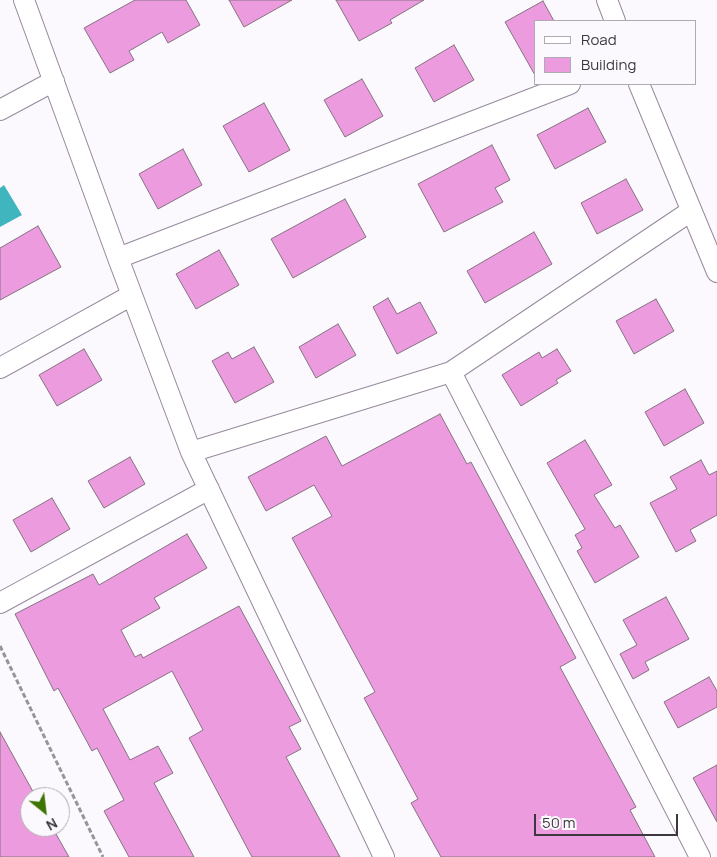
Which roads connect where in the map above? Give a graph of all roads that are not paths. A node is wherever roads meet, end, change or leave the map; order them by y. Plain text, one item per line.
1 (24, 0) edge
2 (607, 0) edge
3 (615, 20) edge
4 (54, 81) junction
5 (567, 85) edge
6 (638, 85) edge
7 (0, 110) edge
8 (691, 211) junction
9 (118, 258) junction
10 (717, 272) edge
11 (132, 295) junction
12 (0, 368) edge
13 (451, 372) junction
14 (191, 452) junction
15 (209, 489) junction
16 (0, 603) edge
17 (384, 857) edge
18 (700, 857) edge

1 - 4 street
2 - 3 street
4 - 7 street
4 - 9 street
5 - 9 street
6 - 8 street
8 - 10 street
8 - 13 street
9 - 11 street
11 - 12 street
11 - 14 street
13 - 14 street
13 - 18 street
14 - 15 street
15 - 16 street
15 - 17 street

